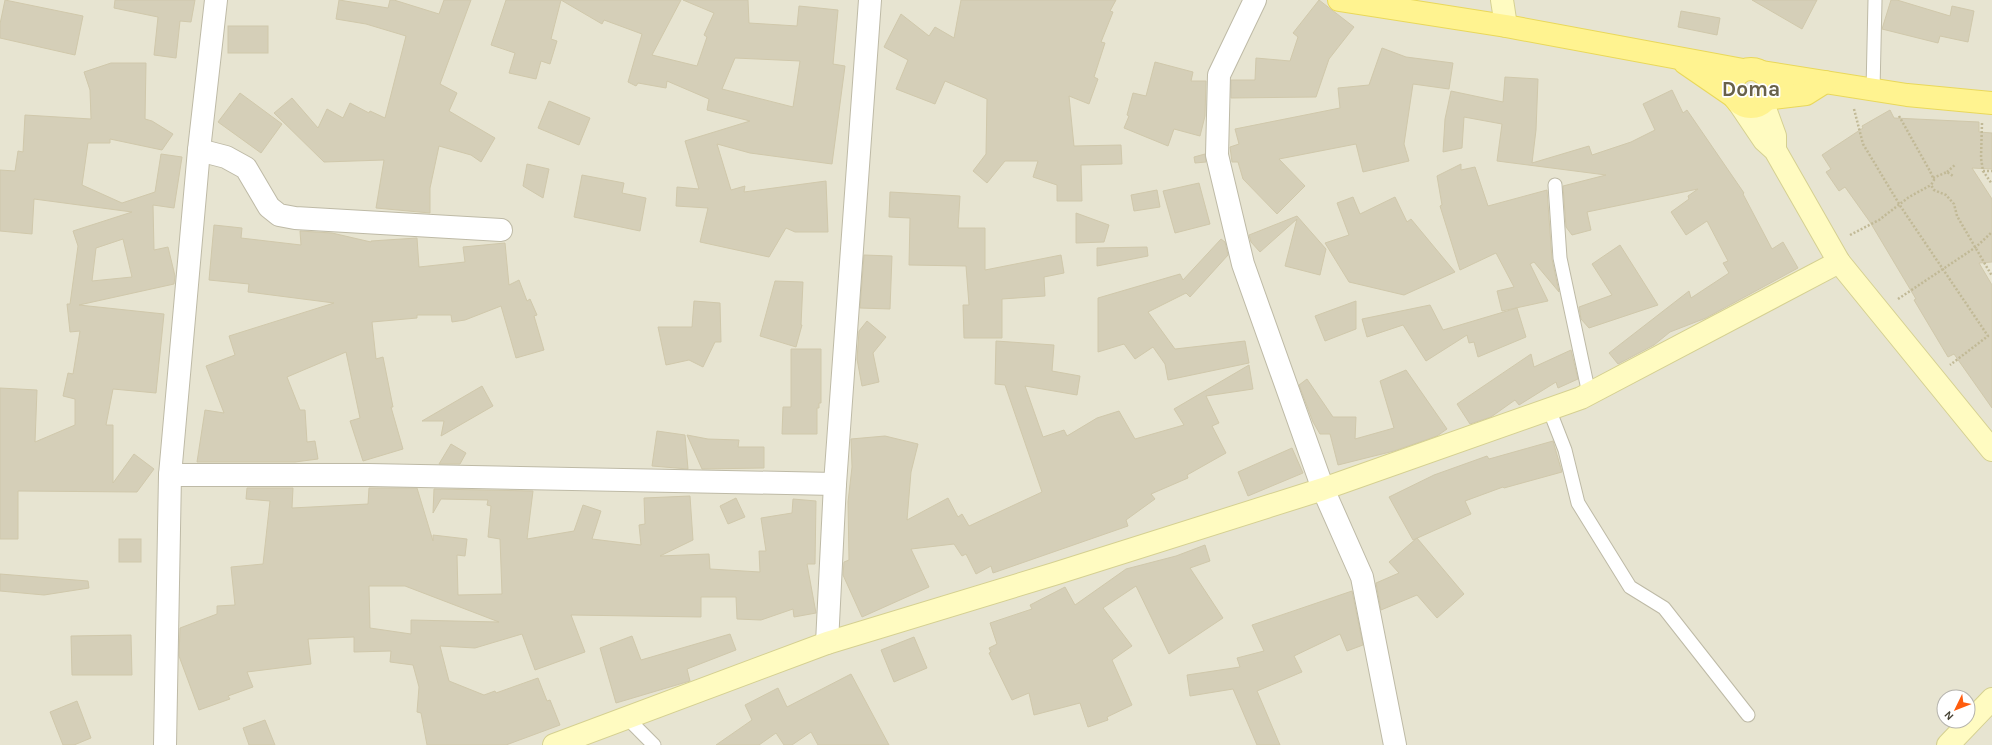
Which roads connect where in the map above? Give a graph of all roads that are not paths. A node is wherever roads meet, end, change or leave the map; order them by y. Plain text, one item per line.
1 (216, 0) edge
2 (870, 0) edge
3 (1256, 0) edge
4 (1339, 0) edge
5 (1502, 0) edge
6 (1875, 0) edge
7 (1506, 26) junction
8 (1680, 59) junction
9 (1753, 71) junction
10 (1825, 82) junction
11 (1881, 91) junction
12 (1736, 100) junction
13 (1765, 101) junction
14 (1988, 103) edge
15 (199, 150) junction
16 (1775, 150) junction
17 (1555, 185) dead end
18 (501, 230) dead end
19 (1834, 254) junction
20 (1589, 394) junction
21 (1549, 409) junction
22 (1992, 450) edge
23 (170, 475) junction
24 (835, 484) junction
25 (1323, 489) junction
26 (827, 643) junction
27 (1992, 699) edge
28 (1748, 715) dead end
29 (627, 718) junction
30 (165, 745) edge
31 (554, 745) edge
32 (654, 745) edge
33 (1395, 745) edge
34 (1948, 745) edge

1 - 15 street
2 - 24 street
3 - 25 street
4 - 7 main road
5 - 7 street
6 - 11 lane
7 - 8 main road
8 - 9 main road
8 - 12 main road
9 - 10 main road
9 - 12 main road
9 - 13 main road
10 - 11 main road
10 - 13 main road
11 - 14 main road
12 - 13 main road
12 - 16 street
13 - 16 street
15 - 18 street
15 - 23 street
16 - 19 street
17 - 20 lane
19 - 20 street
19 - 22 street
20 - 21 street
21 - 25 street
21 - 28 lane
23 - 24 street
23 - 30 street
24 - 26 street
25 - 26 street
25 - 33 street
26 - 29 street
27 - 34 street
29 - 31 street
29 - 32 lane

